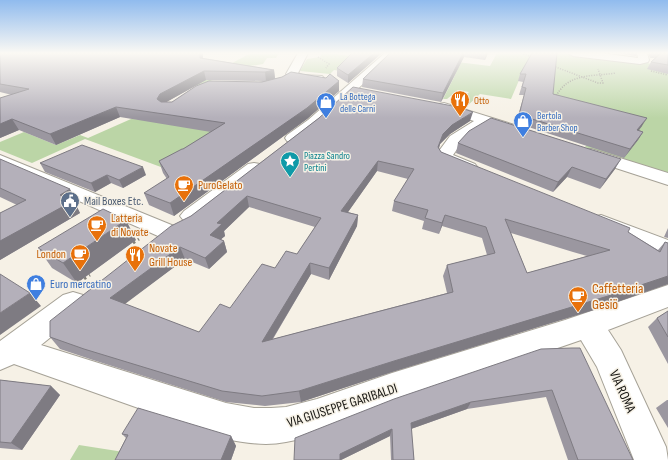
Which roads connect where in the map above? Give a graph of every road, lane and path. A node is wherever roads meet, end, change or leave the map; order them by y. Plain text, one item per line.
1 (292, 74) edge
2 (293, 74) edge
3 (363, 74) edge
4 (576, 74) edge
5 (607, 74) edge
6 (600, 76) junction
7 (583, 77) junction
8 (331, 79) edge
9 (280, 83) edge
10 (346, 87) junction
11 (369, 93) edge
12 (552, 100) edge
13 (435, 105) edge
14 (486, 120) junction
15 (530, 134) edge
16 (575, 149) edge
17 (0, 160) edge
18 (483, 173) edge
19 (668, 179) edge
20 (583, 214) edge
21 (166, 231) junction
22 (143, 249) edge
23 (668, 249) edge
24 (93, 287) edge
25 (668, 296) edge
26 (588, 325) junction
27 (7, 352) edge
28 (653, 460) edge

1 - 9 street
2 - 8 street
3 - 10 street
4 - 7 path
5 - 6 path
6 - 7 path
6 - 7 path
7 - 12 path
10 - 11 street
10 - 21 street
13 - 14 street
14 - 15 street
14 - 18 street
16 - 19 street
17 - 21 street
20 - 23 street
21 - 22 street
24 - 27 street
25 - 26 street, VIA GIUSEPPE GARIBALDI
26 - 27 street, VIA GIUSEPPE GARIBALDI
26 - 28 street, VIA ROMA

